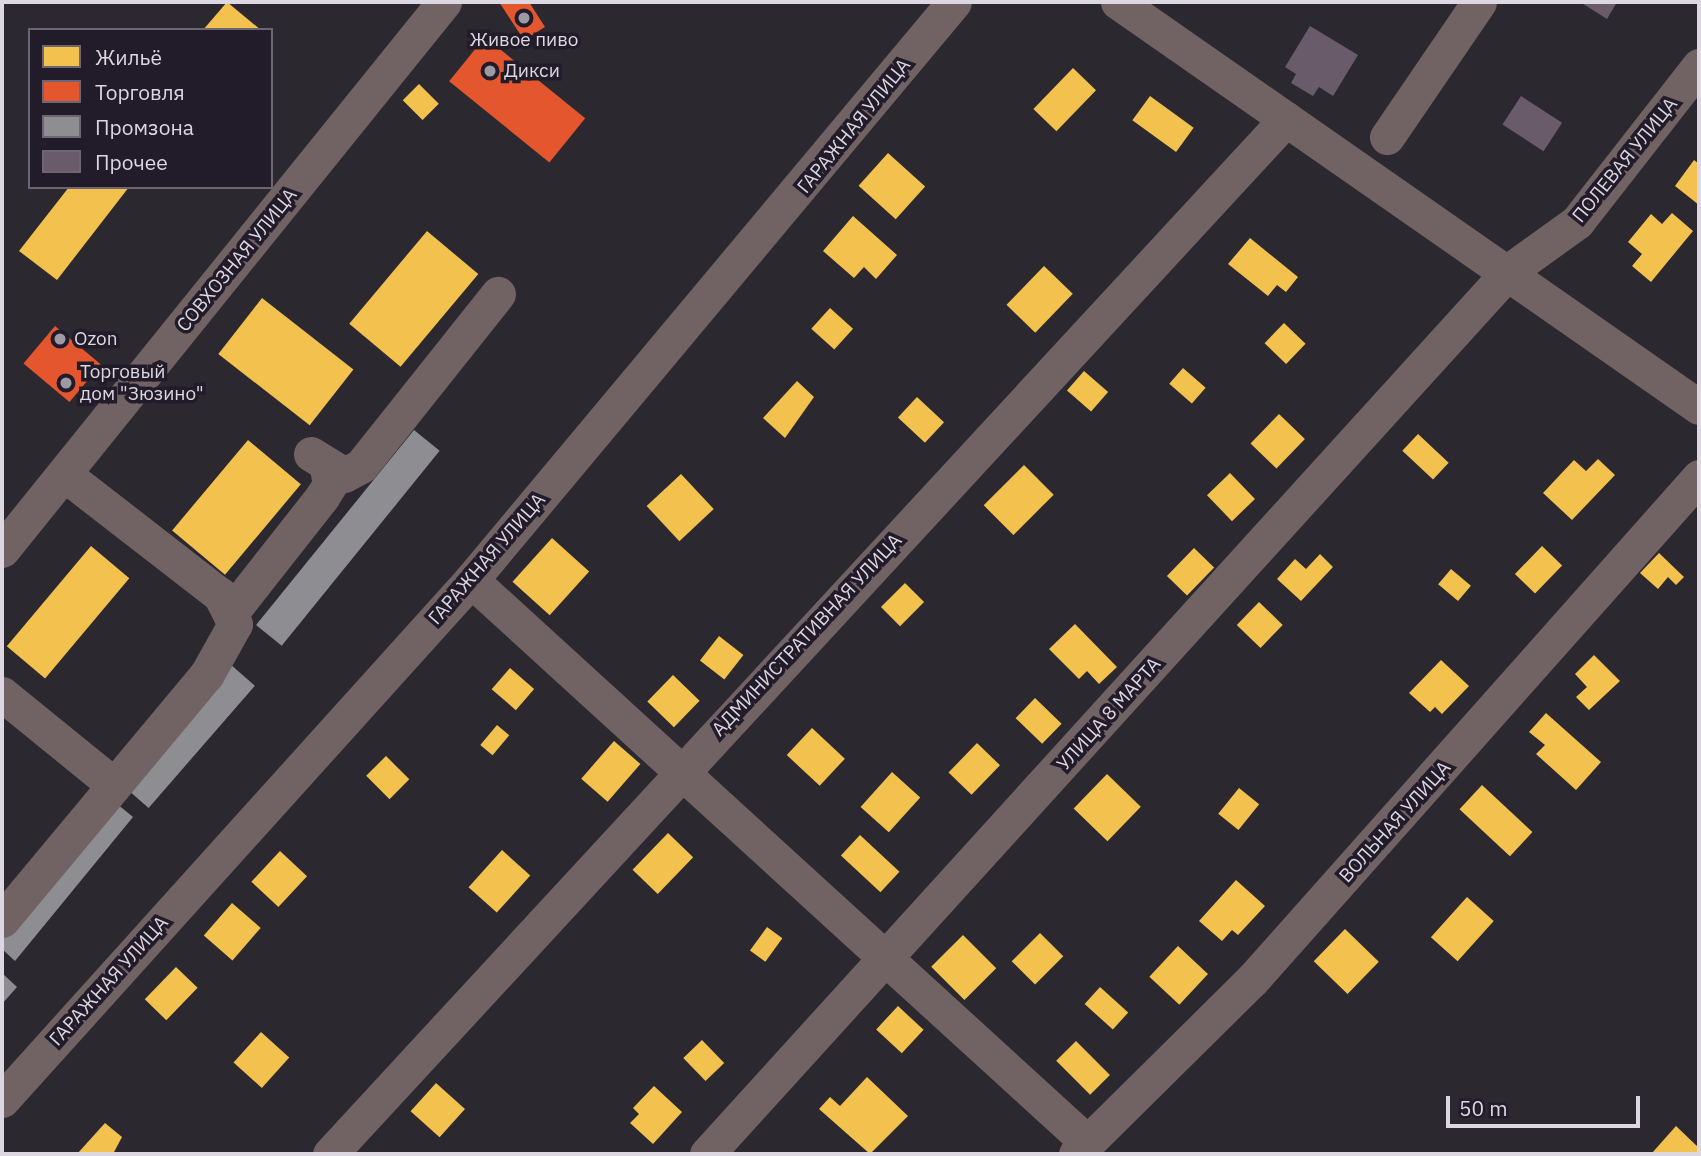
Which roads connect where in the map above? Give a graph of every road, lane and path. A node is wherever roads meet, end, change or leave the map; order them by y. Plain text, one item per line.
1 (444, 2) edge
2 (954, 2) edge
3 (1118, 2) edge
4 (1479, 2) edge
5 (1699, 66) edge
6 (1286, 119) junction
7 (1387, 136) dead end
8 (1509, 271) junction
9 (498, 294) dead end
10 (1699, 407) edge
11 (64, 474) junction
12 (1699, 477) edge
13 (2, 550) edge
14 (471, 580) junction
15 (230, 614) junction
16 (2, 694) edge
17 (678, 773) junction
18 (114, 785) junction
19 (2, 920) edge
20 (887, 959) junction
21 (2, 1100) edge
22 (1082, 1148) edge
23 (330, 1154) edge
24 (706, 1154) edge

1 - 11 street, СОВХОЗНАЯ УЛИЦА
2 - 14 street, ГАРАЖНАЯ УЛИЦА
3 - 6 street
4 - 7 street
5 - 8 street, ПОЛЕВАЯ УЛИЦА
6 - 8 street
6 - 17 street, АДМИНИСТРАТИВНАЯ УЛИЦА
8 - 10 street
8 - 20 street, УЛИЦА 8 МАРТА
9 - 15 street
11 - 13 street, СОВХОЗНАЯ УЛИЦА
11 - 15 street
12 - 22 street, ВОЛЬНАЯ УЛИЦА
14 - 17 street
14 - 21 street, ГАРАЖНАЯ УЛИЦА
15 - 18 street
16 - 18 street
17 - 20 street
17 - 23 street, АДМИНИСТРАТИВНАЯ УЛИЦА
18 - 19 street
20 - 22 street
20 - 24 street, УЛИЦА 8 МАРТА

